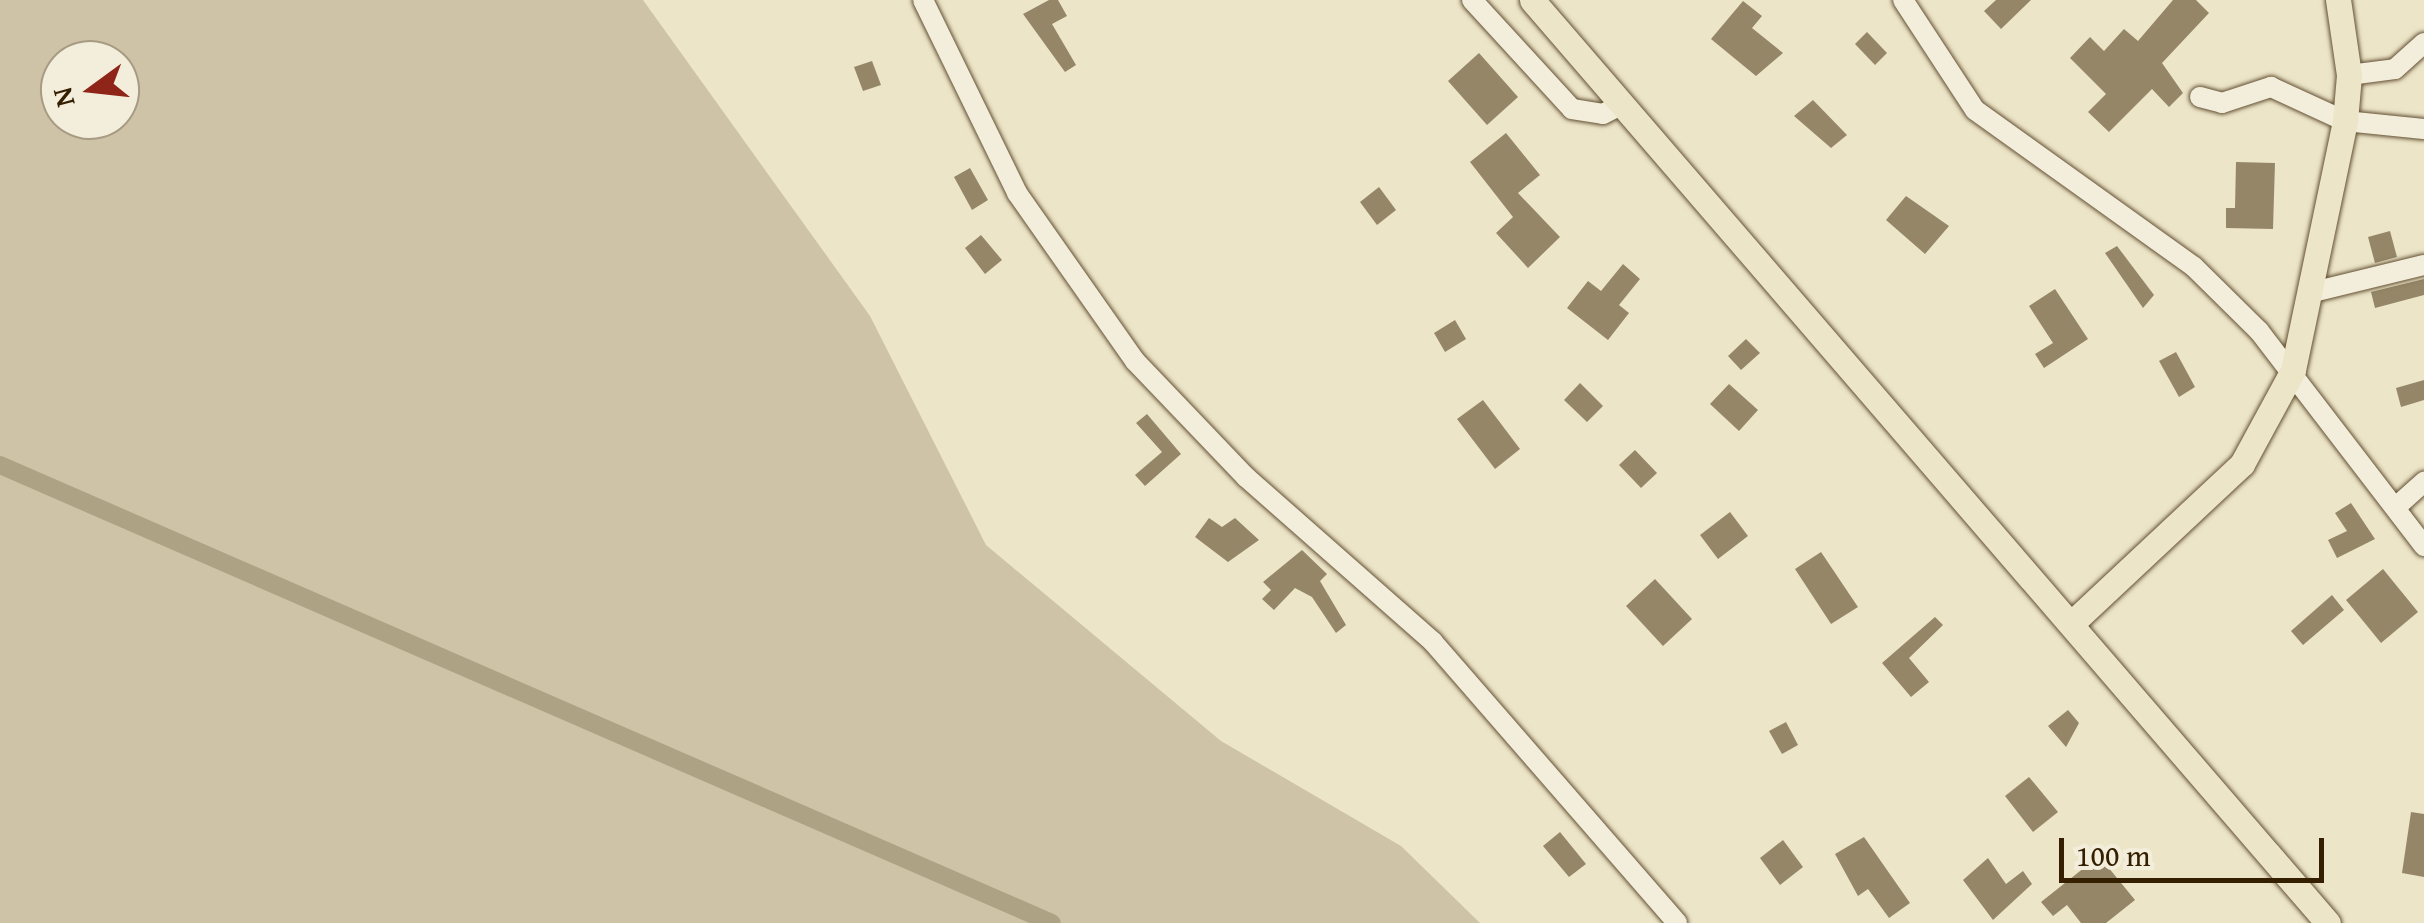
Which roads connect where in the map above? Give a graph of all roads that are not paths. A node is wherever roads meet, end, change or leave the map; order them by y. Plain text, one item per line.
1 (922, 0) edge
2 (1472, 0) edge
3 (1532, 0) edge
4 (1903, 0) edge
5 (2338, 0) edge
6 (2424, 43) edge
7 (2349, 75) junction
8 (2200, 97) dead end
9 (1621, 105) junction
10 (2345, 122) junction
11 (2424, 129) edge
12 (2424, 265) edge
13 (2313, 292) junction
14 (2293, 370) junction
15 (2424, 482) edge
16 (2396, 507) junction
17 (2424, 546) edge
18 (2072, 622) junction
19 (1678, 923) edge
20 (2328, 923) edge

1 - 19 street
2 - 9 street
3 - 9 main road
4 - 14 street
5 - 7 main road
6 - 7 street
7 - 10 main road
8 - 10 street
9 - 18 main road
10 - 11 street
10 - 13 main road
12 - 13 street
13 - 14 main road
14 - 16 street
14 - 18 main road
15 - 16 street
16 - 17 street
18 - 20 main road

